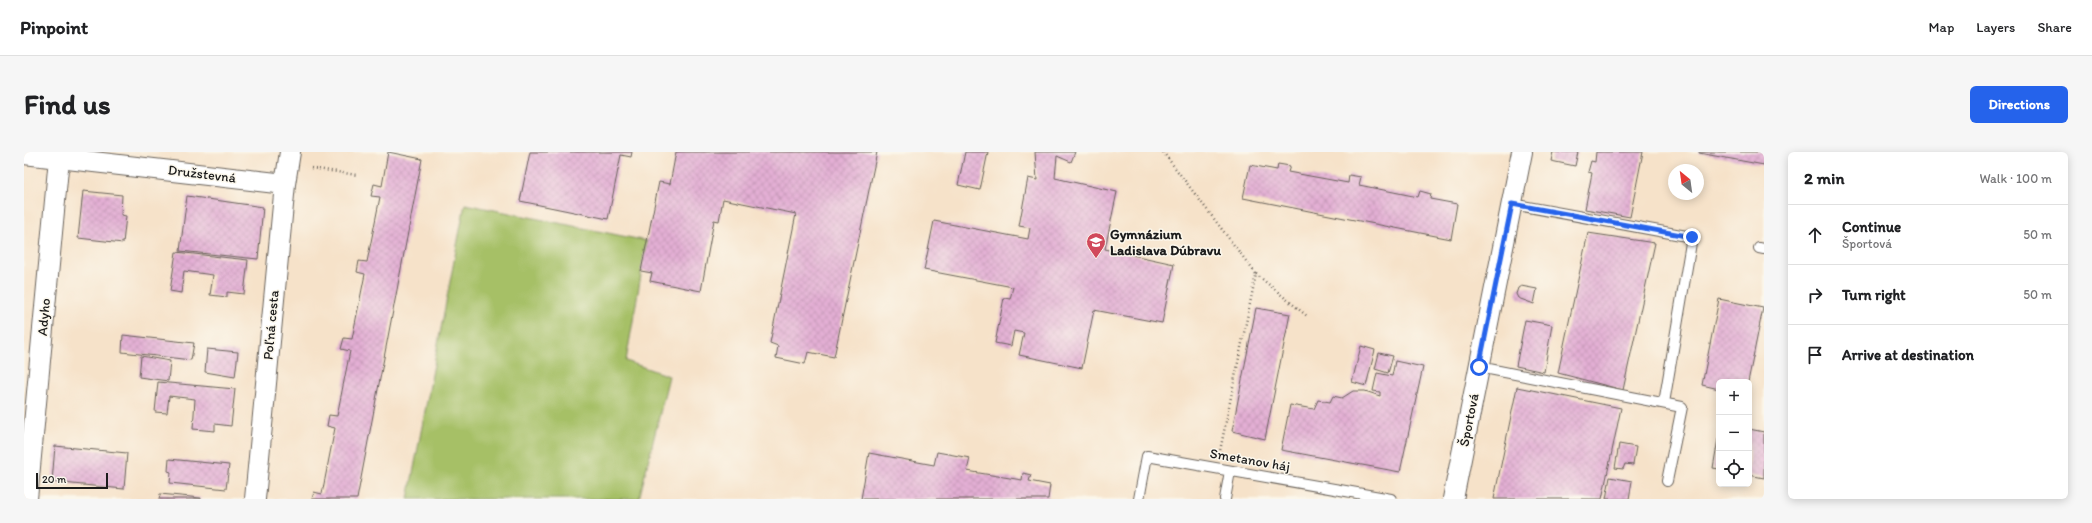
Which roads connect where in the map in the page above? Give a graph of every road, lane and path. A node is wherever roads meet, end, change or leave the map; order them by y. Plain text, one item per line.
1 (1163, 152) edge
2 (1522, 152) edge
3 (34, 154) edge
4 (59, 158) junction
5 (287, 167) edge
6 (357, 174) dead end
7 (1512, 204) junction
8 (1256, 274) junction
9 (1307, 316) dead end
10 (1479, 367) junction
11 (1664, 403) junction
12 (29, 413) edge
13 (1216, 468) junction
14 (1230, 471) junction
15 (1667, 481) dead end
16 (27, 499) edge
17 (255, 499) edge
18 (1139, 499) edge
19 (1225, 499) edge
20 (1390, 499) edge
21 (1453, 499) edge

1 - 8 path
2 - 7 street, Športová
3 - 4 street, Družstevná
4 - 5 street, Družstevná
4 - 12 street, Adyho
5 - 6 path
5 - 17 street, Poľná cesta
7 - 10 street, Športová
7 - 11 lane
8 - 9 path
8 - 13 path
10 - 11 lane
10 - 21 street, Športová
11 - 15 lane
12 - 16 street, Adyho
13 - 14 lane, Smetanov háj
13 - 18 lane, Smetanov háj
14 - 19 lane
14 - 20 lane, Smetanov háj

